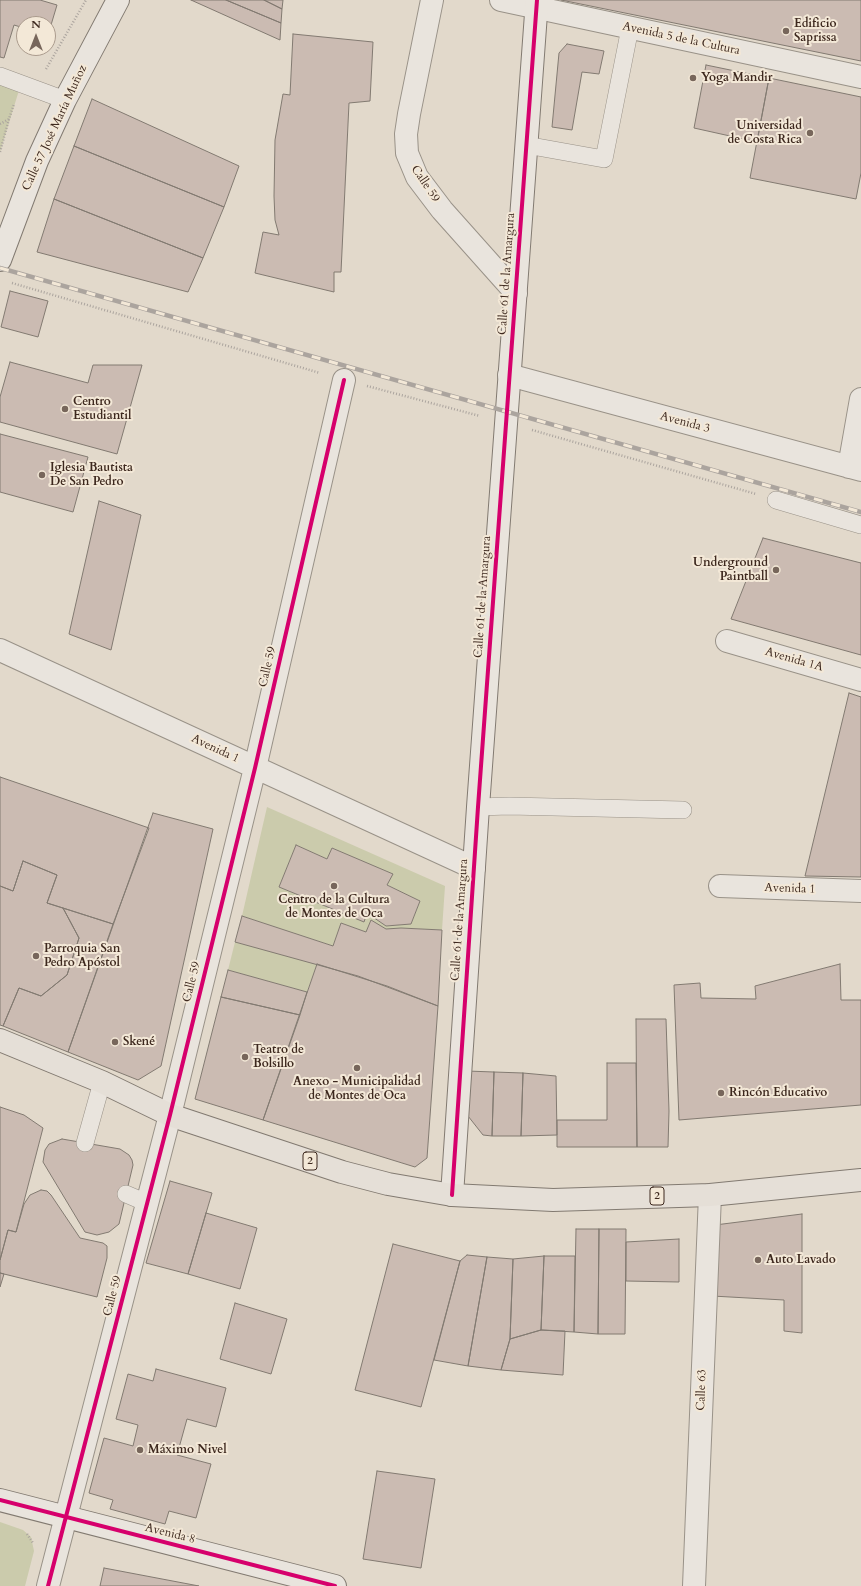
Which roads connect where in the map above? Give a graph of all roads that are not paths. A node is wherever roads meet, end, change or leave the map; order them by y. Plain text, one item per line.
1 (118, 0) edge
2 (432, 0) edge
3 (500, 0) edge
4 (536, 4) edge
5 (630, 28) junction
6 (861, 76) edge
7 (4, 77) edge
8 (65, 100) junction
9 (526, 146) junction
10 (0, 260) edge
11 (516, 293) junction
12 (509, 375) junction
13 (344, 380) road end
14 (861, 399) edge
15 (855, 469) edge
16 (776, 500) road end
17 (861, 525) edge
18 (727, 641) dead end
19 (0, 650) edge
20 (861, 680) edge
21 (255, 768) junction
22 (478, 807) junction
23 (683, 810) dead end
24 (474, 868) junction
25 (720, 886) dead end
26 (861, 891) edge
27 (0, 1040) edge
28 (102, 1082) junction
29 (170, 1115) junction
30 (85, 1143) dead end
31 (861, 1180) edge
32 (126, 1194) dead end
33 (452, 1195) junction
34 (710, 1195) junction
35 (147, 1203) junction
36 (0, 1500) edge
37 (65, 1518) junction
38 (48, 1586) edge
39 (334, 1586) edge
40 (694, 1586) edge

1 - 8 street, Calle 57 José María Muñoz
2 - 11 street, Calle 59
3 - 4 street, Avenida 5 de la Cultura
4 - 5 street, Avenida 5 de la Cultura
4 - 9 street, Calle 61 de la Amargura
5 - 6 street, Avenida 5 de la Cultura
5 - 9 lane
7 - 8 lane
8 - 10 street, Calle 57 José María Muñoz
9 - 11 street, Calle 61 de la Amargura
11 - 12 street, Calle 61 de la Amargura
12 - 15 street, Avenida 3
12 - 22 street, Calle 61 de la Amargura
13 - 21 street, Calle 59
14 - 15 street
16 - 17 lane
18 - 20 street, Avenida 1A
19 - 21 street, Avenida 1
21 - 24 street, Avenida 1
21 - 29 street, Calle 59
22 - 23 lane
22 - 24 street, Calle 61 de la Amargura
24 - 33 street, Calle 61 de la Amargura
25 - 26 street, Avenida 1
27 - 28 highway, 2
28 - 29 highway, 2
28 - 30 lane
29 - 33 highway, 2
29 - 35 street, Calle 59
31 - 34 highway, 2
32 - 35 lane
33 - 34 highway, 2
34 - 40 street, Calle 63
35 - 37 street, Calle 59
36 - 37 street, Avenida 8
37 - 38 street, Calle 59
37 - 39 street, Avenida 8

